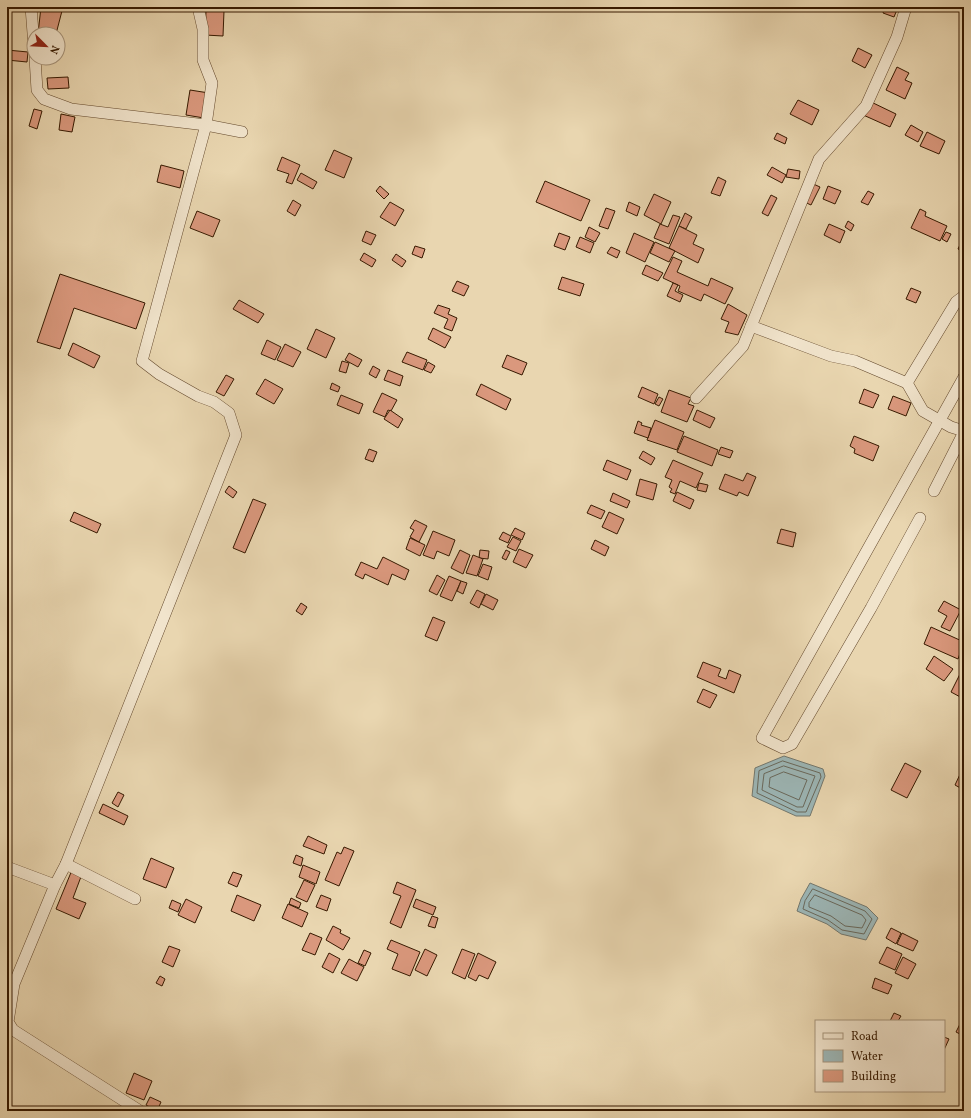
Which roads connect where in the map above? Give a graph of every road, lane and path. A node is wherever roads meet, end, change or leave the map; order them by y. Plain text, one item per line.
1 (31, 7) edge
2 (198, 7) edge
3 (906, 7) edge
4 (32, 26) edge
5 (36, 66) edge
6 (206, 125) junction
7 (242, 132) dead end
8 (964, 296) edge
9 (751, 326) junction
10 (964, 377) edge
11 (907, 383) junction
12 (696, 398) dead end
13 (939, 420) junction
14 (964, 432) edge
15 (934, 491) dead end
16 (920, 518) dead end
17 (66, 864) junction
18 (7, 867) edge
19 (55, 885) junction
20 (135, 899) dead end
21 (140, 1111) edge

1 - 4 street
2 - 6 street
3 - 9 street
5 - 6 street
6 - 7 street
6 - 17 street
8 - 11 street
9 - 11 street
9 - 12 street
10 - 13 street
11 - 13 street
13 - 14 street
13 - 16 street
14 - 15 street
17 - 19 street
17 - 20 street
18 - 19 street
19 - 21 street

